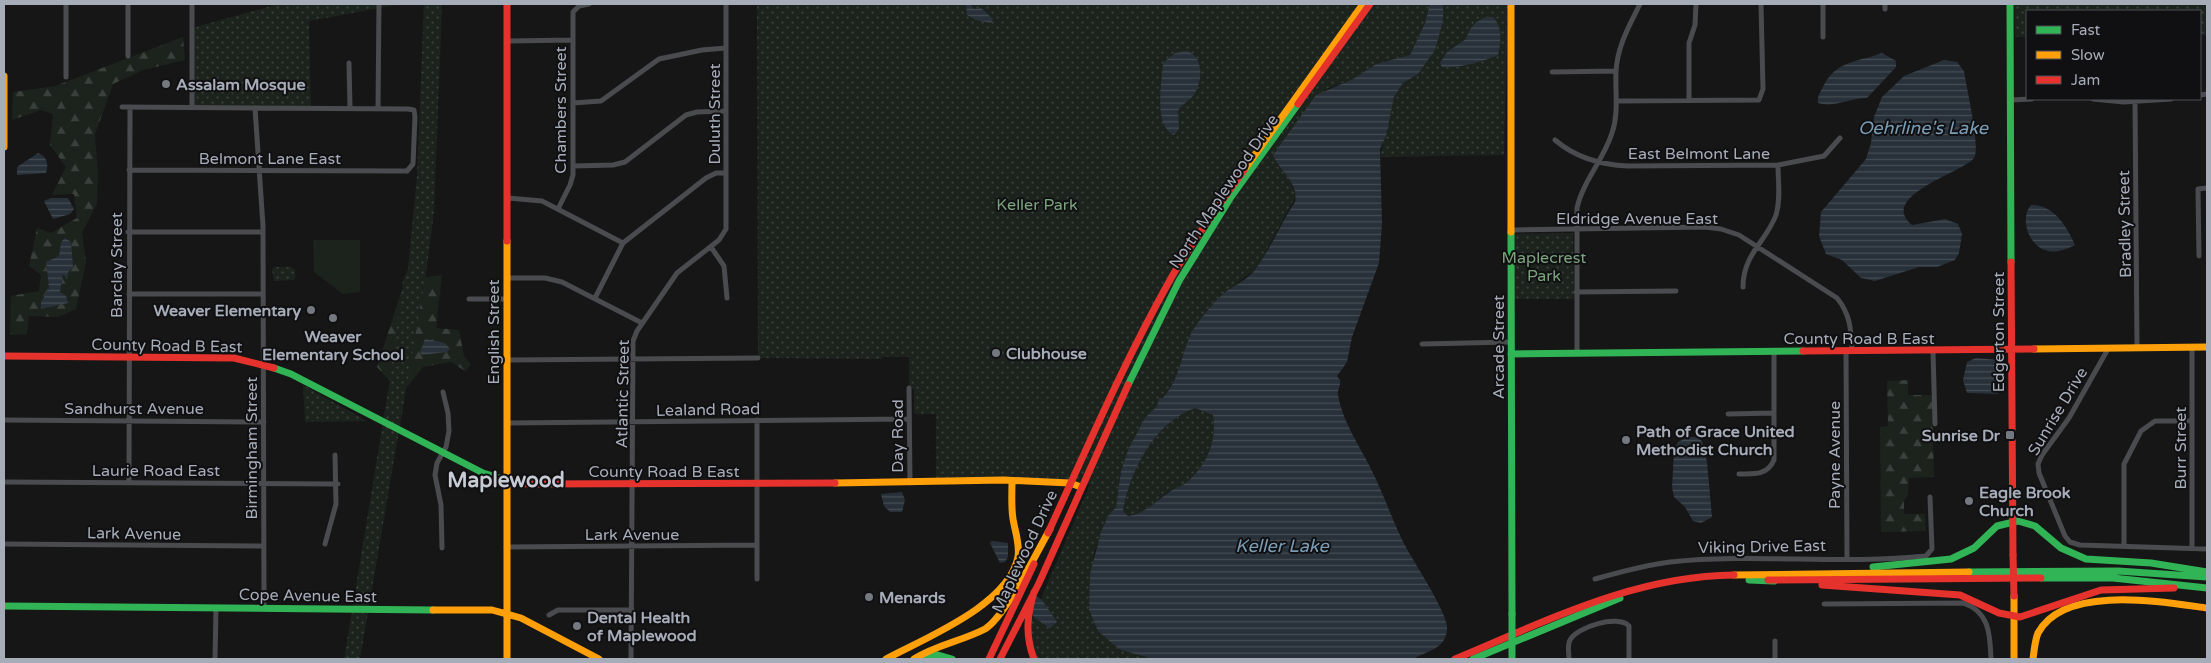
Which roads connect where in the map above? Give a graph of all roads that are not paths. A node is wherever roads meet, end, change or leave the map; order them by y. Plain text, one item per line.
1 (66, 4) edge
2 (128, 4) edge
3 (192, 4) edge
4 (379, 4) edge
5 (507, 4) edge
6 (589, 4) edge
7 (726, 4) edge
8 (1363, 4) edge
9 (1370, 4) edge
10 (1511, 4) edge
11 (1640, 4) edge
12 (1696, 4) edge
13 (1761, 4) edge
14 (1823, 4) edge
15 (2010, 4) edge
16 (1823, 37) dead end
17 (573, 40) junction
18 (507, 41) junction
19 (726, 48) junction
20 (128, 56) dead end
21 (349, 63) dead end
22 (1616, 71) junction
23 (1552, 72) dead end
24 (4, 76) edge
25 (66, 77) dead end
26 (2026, 99) edge
27 (1689, 100) junction
28 (2010, 100) junction
29 (2135, 100) edge
30 (1616, 101) junction
31 (573, 103) junction
32 (122, 106) dead end
33 (130, 107) junction
34 (192, 107) junction
35 (255, 108) junction
36 (350, 108) junction
37 (378, 108) junction
38 (726, 111) junction
39 (1840, 138) dead end
40 (1555, 140) dead end
41 (4, 147) edge
42 (1598, 162) junction
43 (1778, 165) junction
44 (573, 166) junction
45 (129, 170) junction
46 (258, 170) junction
47 (726, 173) junction
48 (2207, 188) edge
49 (507, 198) junction
50 (558, 209) junction
51 (726, 225) joint
52 (1575, 229) junction
53 (1511, 230) junction
54 (128, 232) junction
55 (263, 232) junction
56 (624, 243) junction
57 (1757, 246) junction
58 (711, 247) junction
59 (2199, 256) dead end
60 (507, 278) junction
61 (1743, 287) dead end
62 (1676, 291) dead end
63 (1576, 292) junction
64 (129, 294) junction
65 (262, 294) junction
66 (595, 298) junction
67 (727, 298) dead end
68 (507, 299) junction
69 (469, 300) dead end
70 (642, 323) junction
71 (1512, 342) junction
72 (1422, 344) dead end
73 (2137, 348) junction
74 (2192, 348) junction
75 (2207, 348) edge
76 (2108, 349) junction
77 (2012, 350) junction
78 (1849, 351) junction
79 (1933, 351) junction
80 (1774, 352) junction
81 (1512, 354) junction
82 (1577, 354) junction
83 (4, 356) edge
84 (129, 357) junction
85 (758, 358) dead end
86 (632, 359) junction
87 (507, 360) junction
88 (264, 364) junction
89 (909, 388) dead end
90 (442, 392) dead end
91 (1774, 413) junction
92 (1728, 414) dead end
93 (909, 419) junction
94 (4, 420) edge
95 (757, 420) junction
96 (129, 421) junction
97 (2192, 421) junction
98 (264, 422) junction
99 (633, 422) junction
100 (507, 423) junction
101 (1935, 424) dead end
102 (442, 452) junction
103 (335, 454) dead end
104 (1739, 474) dead end
105 (506, 481) junction
106 (4, 482) edge
107 (129, 482) junction
108 (1012, 482) junction
109 (264, 483) junction
110 (910, 483) junction
111 (1070, 483) junction
112 (338, 484) junction
113 (758, 484) junction
114 (633, 485) junction
115 (1081, 487) junction
116 (1930, 497) dead end
117 (2013, 522) junction
118 (1050, 529) junction
119 (4, 544) edge
120 (325, 544) dead end
121 (757, 545) junction
122 (264, 546) junction
123 (632, 546) junction
124 (2124, 546) junction
125 (506, 547) junction
126 (442, 548) dead end
127 (2192, 548) junction
128 (2207, 549) edge
129 (1847, 559) junction
130 (2207, 572) edge
131 (1801, 573) junction
132 (2207, 577) edge
133 (757, 579) dead end
134 (1595, 579) dead end
135 (1749, 580) junction
136 (2207, 589) edge
137 (1034, 592) junction
138 (1824, 604) dead end
139 (4, 606) edge
140 (216, 608) junction
141 (264, 608) junction
142 (2207, 608) edge
143 (632, 610) junction
144 (506, 612) junction
145 (549, 615) dead end
146 (2014, 617) junction
147 (1775, 641) dead end
148 (215, 659) edge
149 (507, 659) edge
150 (599, 659) edge
151 (632, 659) edge
152 (886, 659) edge
153 (914, 659) edge
154 (922, 659) edge
155 (952, 659) edge
156 (989, 659) edge
157 (1000, 659) edge
158 (1034, 659) edge
159 (1455, 659) edge
160 (1473, 659) edge
161 (1512, 659) edge
162 (1569, 659) edge
163 (1629, 659) edge
164 (1775, 659) edge
165 (1991, 659) edge
166 (2014, 659) edge
167 (2033, 659) edge

1 - 25 street
2 - 20 street
3 - 34 street
4 - 37 street
5 - 18 main road, English Street
6 - 17 street, Chambers Street
7 - 19 street, Duluth Street
8 - 111 main road, North Maplewood Drive
9 - 115 main road, North Maplewood Drive
10 - 53 main road, Arcade Street
11 - 22 street
12 - 27 street
13 - 27 street
14 - 16 street
15 - 28 main road, Edgerton Street
17 - 18 street
17 - 31 street, Chambers Street
18 - 49 main road, English Street
19 - 31 street
19 - 38 street, Duluth Street
21 - 36 street
22 - 23 street
22 - 30 street
24 - 41 main road
26 - 28 street
27 - 30 street
28 - 77 main road, Edgerton Street
29 - 73 street, Bradley Street
30 - 42 street
31 - 44 street, Chambers Street
32 - 33 street
33 - 34 street
33 - 45 street, Barclay Street
34 - 35 street
35 - 36 street
35 - 46 street, Birmingham Street
36 - 37 street
37 - 46 street, Belmont Lane East
38 - 44 street
38 - 47 street, Duluth Street
39 - 43 street, East Belmont Lane
40 - 42 street, East Belmont Lane
42 - 43 street, East Belmont Lane
42 - 52 street
43 - 57 street
44 - 50 street, Chambers Street
45 - 46 street, Belmont Lane East
45 - 54 street, Barclay Street
46 - 55 street, Birmingham Street
47 - 51 street, Duluth Street
47 - 56 street
48 - 59 street
49 - 50 street
49 - 60 main road, English Street
50 - 56 street
51 - 58 street, Atlantic Street
52 - 53 street, Eldridge Avenue East
52 - 57 street, Eldridge Avenue East
52 - 63 street
53 - 71 main road, Arcade Street
54 - 55 street
54 - 64 street, Barclay Street
55 - 65 street, Birmingham Street
56 - 66 street
57 - 61 street
57 - 78 street, Eldridge Avenue East
58 - 67 street
58 - 70 street, Atlantic Street
60 - 66 street
60 - 68 main road, English Street
62 - 63 street
63 - 82 street
64 - 65 street
64 - 84 street, Barclay Street
65 - 88 street, Birmingham Street
66 - 70 street
68 - 69 street
68 - 87 main road, English Street
70 - 86 street, Atlantic Street
71 - 72 street
71 - 81 main road, Arcade Street
73 - 74 main road, County Road B East
73 - 76 main road, County Road B East
74 - 75 main road, County Road B East
74 - 97 street, Burr Street
76 - 77 main road, County Road B East
76 - 124 street, Sunrise Drive
77 - 79 main road, County Road B East
77 - 117 main road, Edgerton Street
78 - 79 main road, County Road B East
78 - 80 main road, County Road B East
78 - 129 street, Payne Avenue
79 - 101 street
80 - 82 main road, County Road B East
80 - 91 street
81 - 82 main road, County Road B East
81 - 161 main road, Arcade Street, bridge
83 - 84 main road, County Road B East
84 - 88 main road, County Road B East
84 - 96 street, Barclay Street
85 - 86 street
86 - 87 street
86 - 99 street, Atlantic Street
87 - 100 main road, English Street
88 - 98 street, Birmingham Street
88 - 102 main road, County Road B East
89 - 93 street, Day Road
90 - 102 street
91 - 92 street
91 - 104 street
93 - 95 street, Lealand Road
93 - 110 street, Day Road
94 - 96 street, Sandhurst Avenue
95 - 99 street, Lealand Road
95 - 113 street
96 - 98 street, Sandhurst Avenue
96 - 107 street, Barclay Street
97 - 124 street
97 - 127 street, Burr Street
98 - 109 street, Birmingham Street
99 - 100 street, Lealand Road
99 - 114 street, Atlantic Street
100 - 105 main road, English Street
102 - 105 main road, County Road B East
102 - 126 street
103 - 112 street
105 - 114 main road, County Road B East
105 - 125 main road, English Street
106 - 107 street, Laurie Road East
107 - 109 street, Laurie Road East
108 - 110 main road, County Road B East
108 - 111 main road, County Road B East
108 - 152 main road
109 - 112 street, Laurie Road East
109 - 122 street, Birmingham Street
110 - 113 main road, County Road B East
111 - 115 main road, County Road B East
111 - 118 main road, Maplewood Drive
112 - 120 street
113 - 114 main road, County Road B East
113 - 121 street
114 - 123 street, Atlantic Street
115 - 137 main road, North Maplewood Drive
116 - 129 street, Viking Drive East
117 - 130 main road
117 - 131 main road
117 - 146 main road, Edgerton Street, bridge
118 - 153 main road
118 - 156 main road, Maplewood Drive
119 - 122 street, Lark Avenue
121 - 123 street, Lark Avenue
121 - 133 street
122 - 141 street, Birmingham Street
123 - 125 street, Lark Avenue
123 - 143 street, Atlantic Street
124 - 127 street
125 - 144 main road, English Street
127 - 128 street
129 - 134 street, Viking Drive East
131 - 132 main road
131 - 159 main road
135 - 136 main road
135 - 146 main road
135 - 160 main road
136 - 146 main road
137 - 157 main road
137 - 158 main road
138 - 165 street
139 - 140 main road, Cope Avenue East
140 - 141 main road, Cope Avenue East
140 - 148 street
141 - 144 main road, Cope Avenue East
142 - 167 main road
143 - 145 street
143 - 151 street, Atlantic Street
144 - 149 main road, English Street
144 - 150 main road, Cope Avenue East
146 - 166 main road, Edgerton Street
147 - 164 street
154 - 155 main road
162 - 163 street

